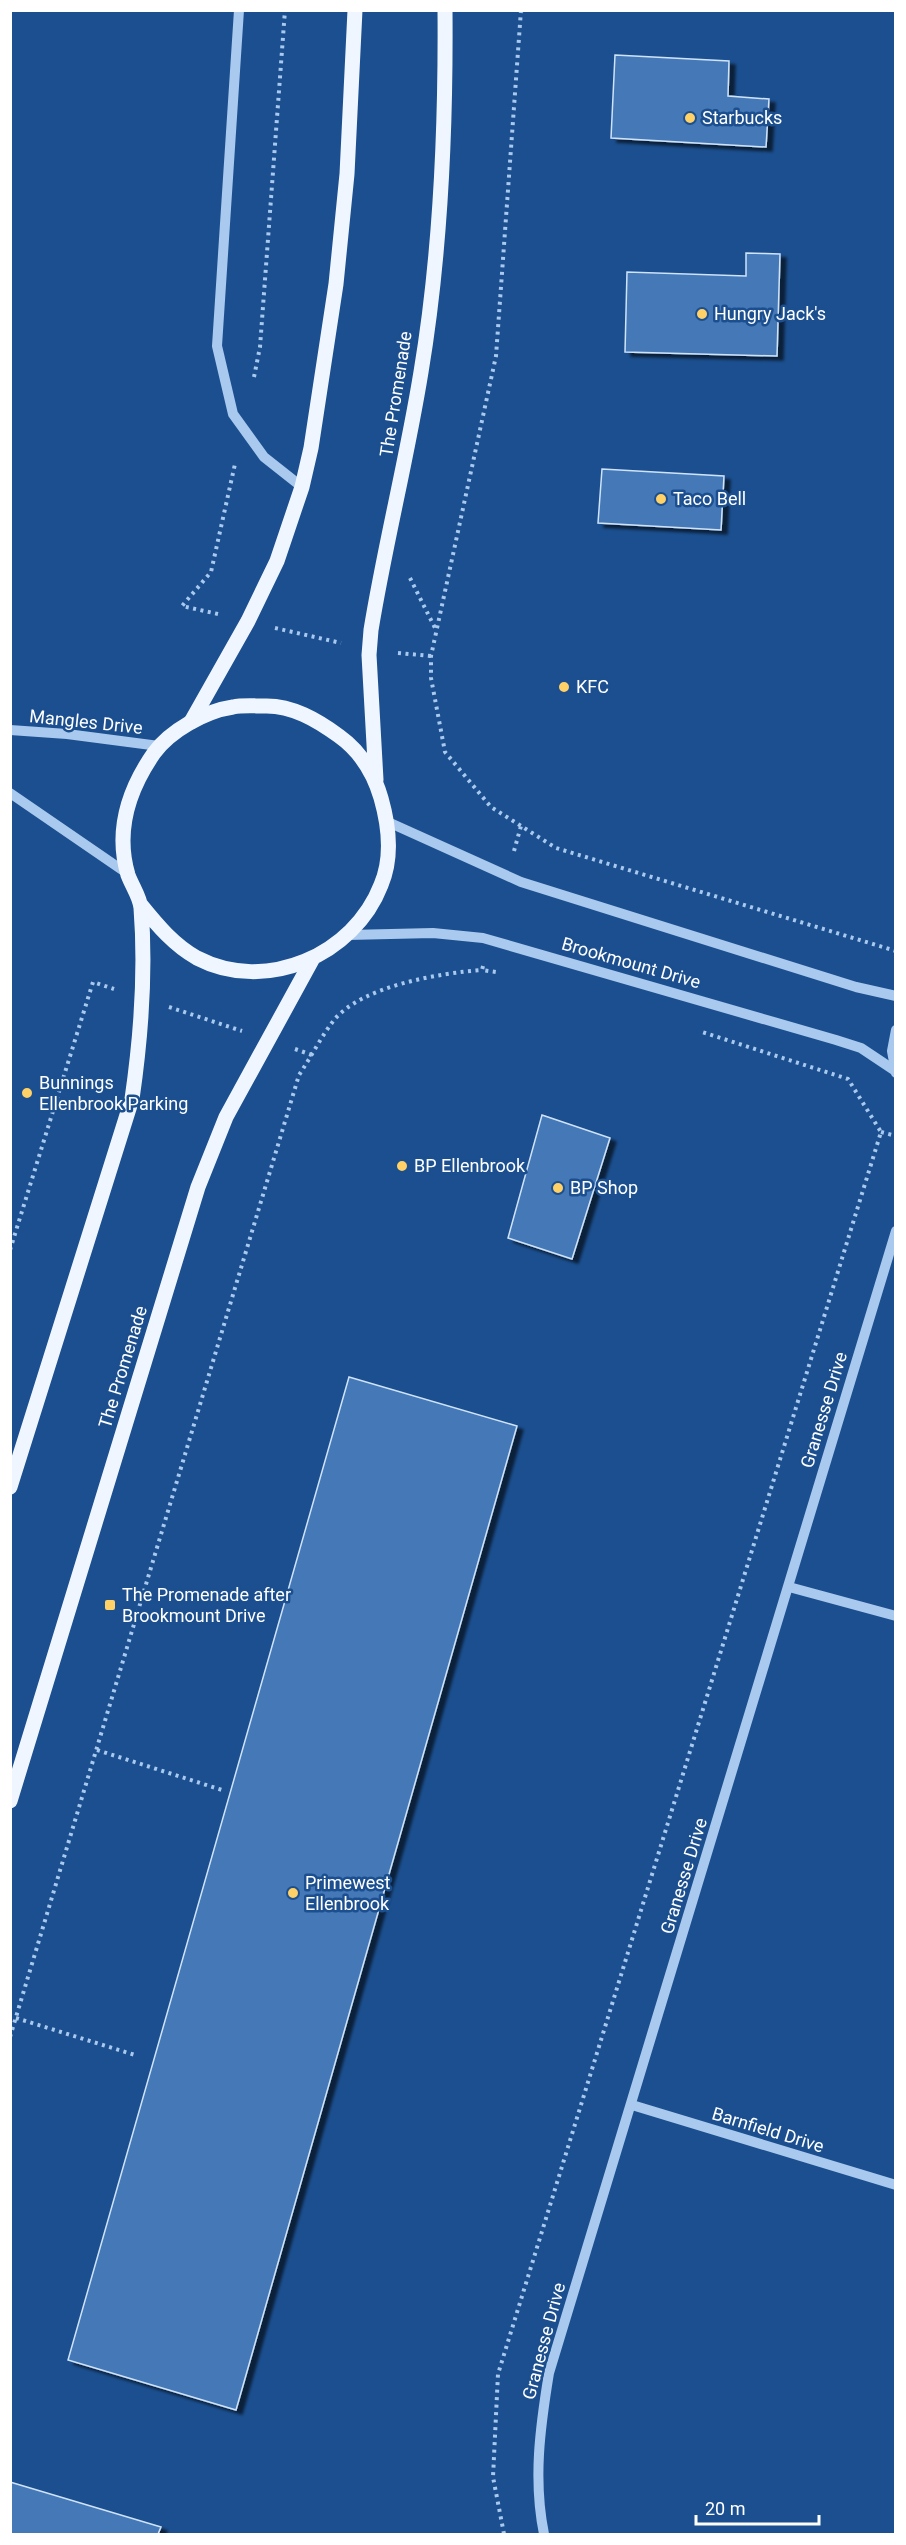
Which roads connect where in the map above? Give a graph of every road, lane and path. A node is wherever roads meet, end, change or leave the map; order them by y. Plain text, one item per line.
1 (239, 10) edge
2 (285, 10) edge
3 (355, 10) edge
4 (446, 10) edge
5 (521, 10) edge
6 (243, 427) junction
7 (302, 487) junction
8 (390, 537) junction
9 (248, 621) junction
10 (436, 631) junction
11 (369, 650) junction
12 (431, 656) junction
13 (191, 722) junction
14 (10, 730) edge
15 (159, 747) junction
16 (376, 780) junction
17 (10, 794) edge
18 (388, 822) junction
19 (521, 826) junction
20 (128, 874) junction
21 (507, 876) junction
22 (141, 905) junction
23 (348, 935) junction
24 (490, 940) junction
25 (896, 951) edge
26 (312, 960) junction
27 (482, 970) junction
28 (503, 974) dead end
29 (896, 996) edge
30 (690, 1028) dead end
31 (896, 1030) edge
32 (895, 1071) edge
33 (881, 1132) junction
34 (896, 1136) edge
35 (896, 1231) edge
36 (10, 1487) edge
37 (789, 1587) junction
38 (896, 1616) edge
39 (97, 1750) junction
40 (222, 1790) dead end
41 (10, 1801) edge
42 (16, 2018) junction
43 (10, 2037) edge
44 (135, 2055) dead end
45 (632, 2105) junction
46 (896, 2185) edge
47 (504, 2535) edge
48 (544, 2535) edge

1 - 6 street
2 - 6 path
3 - 7 main road
4 - 8 main road, The Promenade
5 - 10 path
6 - 7 street
6 - 9 path
7 - 9 main road
8 - 10 path
8 - 11 main road, The Promenade
9 - 11 path
9 - 13 main road
10 - 12 path
11 - 12 path
11 - 16 main road, The Promenade
12 - 19 path
13 - 15 main road
13 - 16 main road
14 - 15 street, Mangles Drive
15 - 20 main road
16 - 18 main road
17 - 20 street
18 - 21 street
18 - 23 main road
19 - 21 path
19 - 25 path
20 - 22 main road
21 - 29 street
22 - 26 main road
22 - 36 main road
23 - 24 street, Brookmount Drive
23 - 26 main road
24 - 27 path
24 - 32 street, Brookmount Drive
26 - 41 main road, The Promenade
27 - 28 path
27 - 39 path
30 - 33 path
31 - 32 street
33 - 34 path
33 - 47 path
35 - 37 street, Granesse Drive
37 - 38 street
37 - 45 street, Granesse Drive
39 - 40 path
39 - 42 path
42 - 43 path
42 - 44 path
45 - 46 street, Barnfield Drive
45 - 48 street, Granesse Drive

